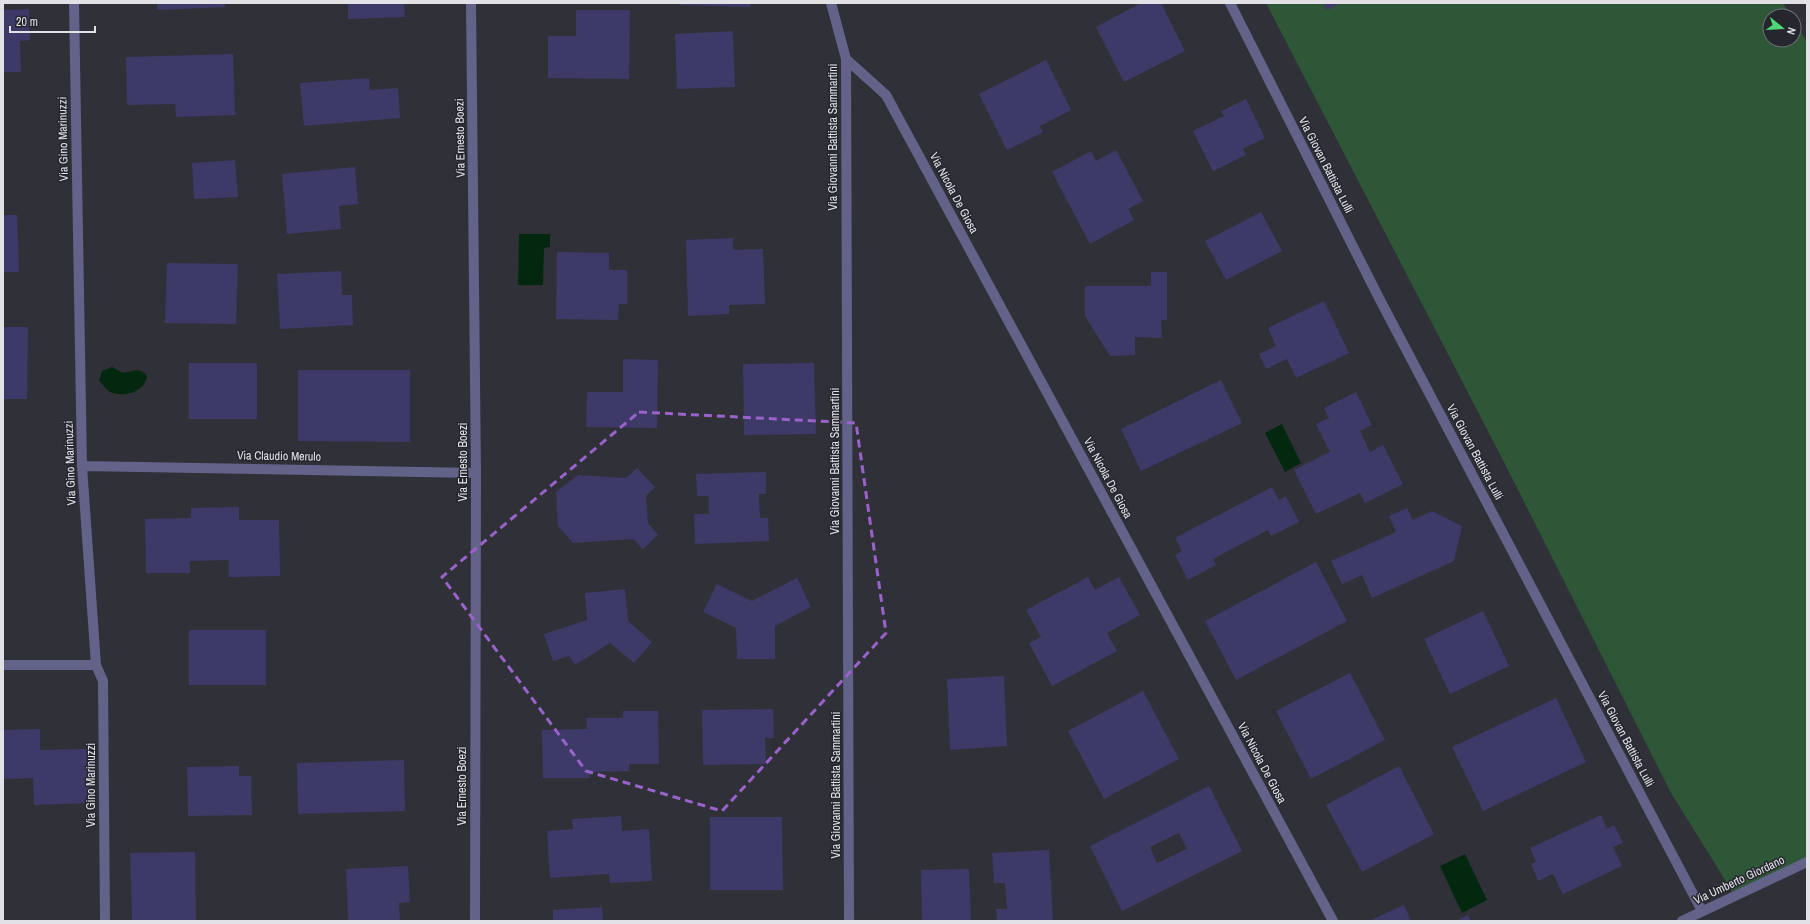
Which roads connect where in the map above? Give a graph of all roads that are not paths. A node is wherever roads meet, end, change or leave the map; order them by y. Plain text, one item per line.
1 (74, 3) edge
2 (471, 3) edge
3 (831, 3) edge
4 (1230, 3) edge
5 (846, 59) junction
6 (82, 466) junction
7 (476, 473) junction
8 (3, 665) edge
9 (96, 665) junction
10 (1807, 862) edge
11 (1702, 911) junction
12 (105, 921) edge
13 (475, 921) edge
14 (849, 921) edge
15 (1333, 921) edge
16 (1682, 921) edge

1 - 6 street, Via Gino Marinuzzi
2 - 7 street, Via Ernesto Boezi
3 - 5 street, Via Giovanni Battista Sammartini
4 - 11 street, Via Giovan Battista Lulli
5 - 14 street, Via Giovanni Battista Sammartini
5 - 15 street, Via Nicola De Giosa
6 - 7 street, Via Claudio Merulo
6 - 9 street, Via Gino Marinuzzi
7 - 13 street, Via Ernesto Boezi
8 - 9 street
9 - 12 street, Via Gino Marinuzzi
10 - 11 street, Via Umberto Giordano
11 - 16 street, Via Umberto Giordano

